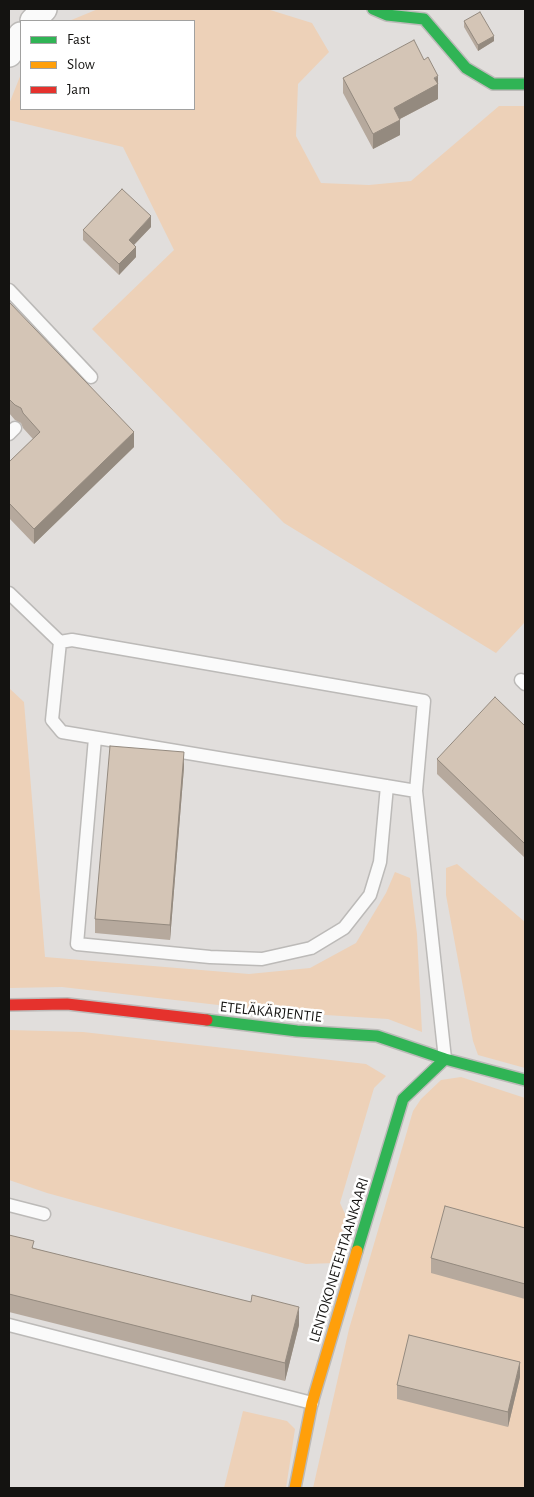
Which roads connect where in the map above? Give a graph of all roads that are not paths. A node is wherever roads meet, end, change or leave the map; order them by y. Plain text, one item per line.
1 (44, 9) edge
2 (373, 9) edge
3 (34, 20) edge
4 (20, 37) edge
5 (9, 54) edge
6 (525, 84) edge
7 (9, 290) edge
8 (91, 377) dead end
9 (9, 593) edge
10 (60, 642) junction
11 (94, 738) junction
12 (387, 786) junction
13 (416, 791) junction
14 (9, 1005) edge
15 (445, 1059) junction
16 (525, 1080) edge
17 (9, 1205) edge
18 (44, 1214) dead end
19 (9, 1325) edge
20 (312, 1403) junction
21 (295, 1488) edge

1 - 3 street
2 - 6 street
4 - 5 street
7 - 8 lane
9 - 10 lane
10 - 11 lane
10 - 13 lane
11 - 12 lane
11 - 12 lane
12 - 13 lane
13 - 15 lane
14 - 15 street, ETELÄKÄRJENTIE
15 - 16 street, ETELÄKÄRJENTIE
15 - 20 street, LENTOKONETEHTAANKAARI
17 - 18 lane
19 - 20 lane
20 - 21 street, LENTOKONETEHTAANKAARI

